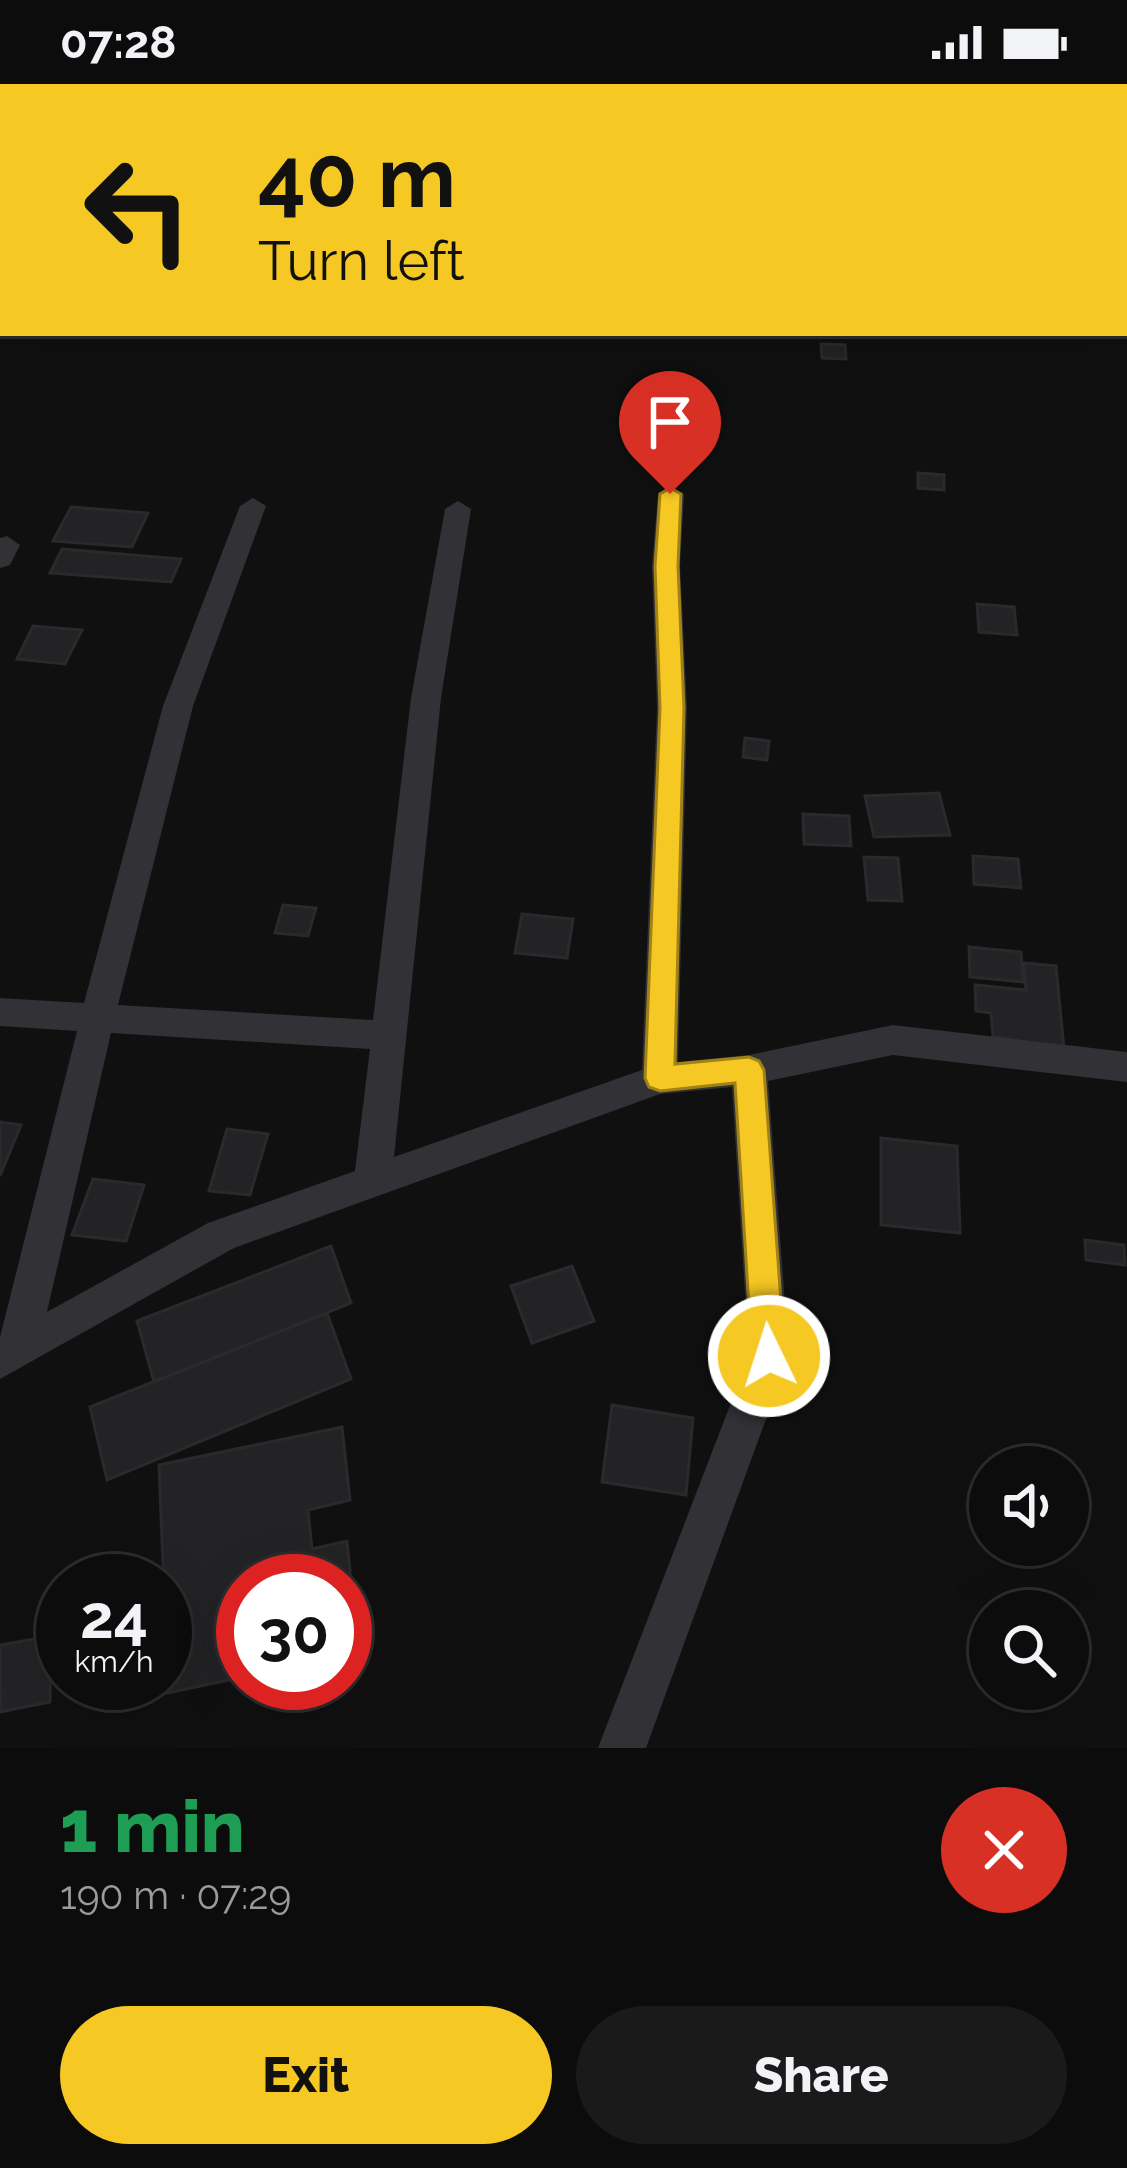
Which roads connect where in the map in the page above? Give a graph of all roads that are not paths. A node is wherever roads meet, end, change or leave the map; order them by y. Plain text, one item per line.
1 (670, 494) dead end
2 (254, 506) dead end
3 (458, 509) dead end
4 (0, 1012) edge
5 (97, 1019) junction
6 (386, 1035) junction
7 (1127, 1067) edge
8 (749, 1070) junction
9 (660, 1078) junction
10 (373, 1180) junction
11 (9, 1354) edge
12 (622, 1748) edge

1 - 9 street
2 - 5 street
3 - 6 street
4 - 5 street
5 - 6 street
5 - 11 street
6 - 10 street
7 - 8 street
8 - 9 street
8 - 12 street
9 - 10 street
10 - 11 street

